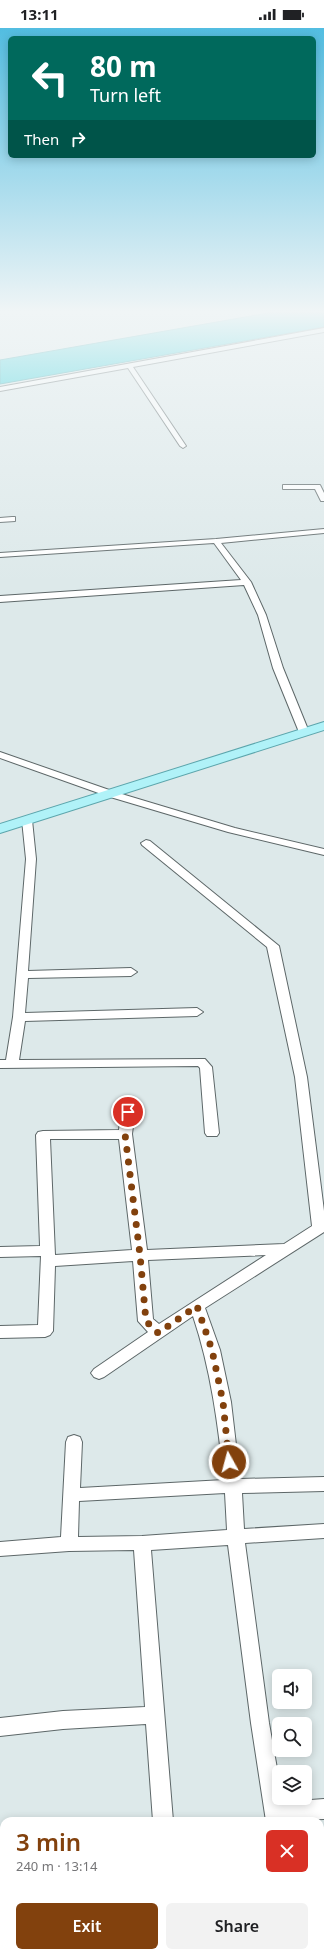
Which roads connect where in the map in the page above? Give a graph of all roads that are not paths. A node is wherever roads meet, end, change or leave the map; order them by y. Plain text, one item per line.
1 (154, 403) edge
2 (183, 446) dead end
3 (286, 487) dead end
4 (324, 499) edge
5 (12, 519) dead end
6 (0, 520) edge
7 (324, 531) edge
8 (216, 541) junction
9 (0, 555) edge
10 (248, 582) junction
11 (0, 599) edge
12 (324, 726) edge
13 (304, 732) junction
14 (0, 755) edge
15 (111, 794) junction
16 (27, 820) junction
17 (0, 829) edge
18 (146, 843) dead end
19 (324, 852) edge
20 (131, 972) dead end
21 (21, 975) junction
22 (197, 1012) dead end
23 (19, 1017) junction
24 (6, 1064) edge
25 (129, 1102) dead end
26 (212, 1133) dead end
27 (125, 1134) junction
28 (322, 1226) edge
29 (286, 1249) junction
30 (0, 1252) edge
31 (140, 1255) junction
32 (48, 1256) junction
33 (197, 1306) junction
34 (0, 1332) edge
35 (158, 1333) junction
36 (99, 1373) dead end
37 (74, 1442) dead end
38 (324, 1484) edge
39 (233, 1486) junction
40 (71, 1495) junction
41 (324, 1531) edge
42 (236, 1537) junction
43 (142, 1543) junction
44 (69, 1544) junction
45 (0, 1549) edge
46 (155, 1715) junction
47 (0, 1727) edge
48 (324, 1809) edge
49 (275, 1816) edge
50 (163, 1817) edge

1 - 2 street
3 - 4 street
5 - 6 street
7 - 8 street
8 - 9 street
8 - 10 street
10 - 11 street
10 - 13 street
12 - 13 main road
13 - 15 main road
14 - 15 street
15 - 16 main road
15 - 19 street
16 - 17 main road
16 - 21 street
18 - 28 street
20 - 21 street
21 - 23 street
22 - 23 street
23 - 24 street
24 - 26 street
25 - 27 street
27 - 31 street
27 - 32 street
28 - 29 street
29 - 31 street
29 - 33 street
30 - 32 street
31 - 32 street
31 - 35 street
32 - 34 street
33 - 35 street
33 - 39 street
35 - 36 street
37 - 40 street
38 - 39 street
39 - 40 street
39 - 42 street
40 - 44 street
41 - 42 street
42 - 43 street
42 - 49 street
43 - 44 street
43 - 46 street
44 - 45 street
46 - 47 street
46 - 50 street
48 - 49 street

